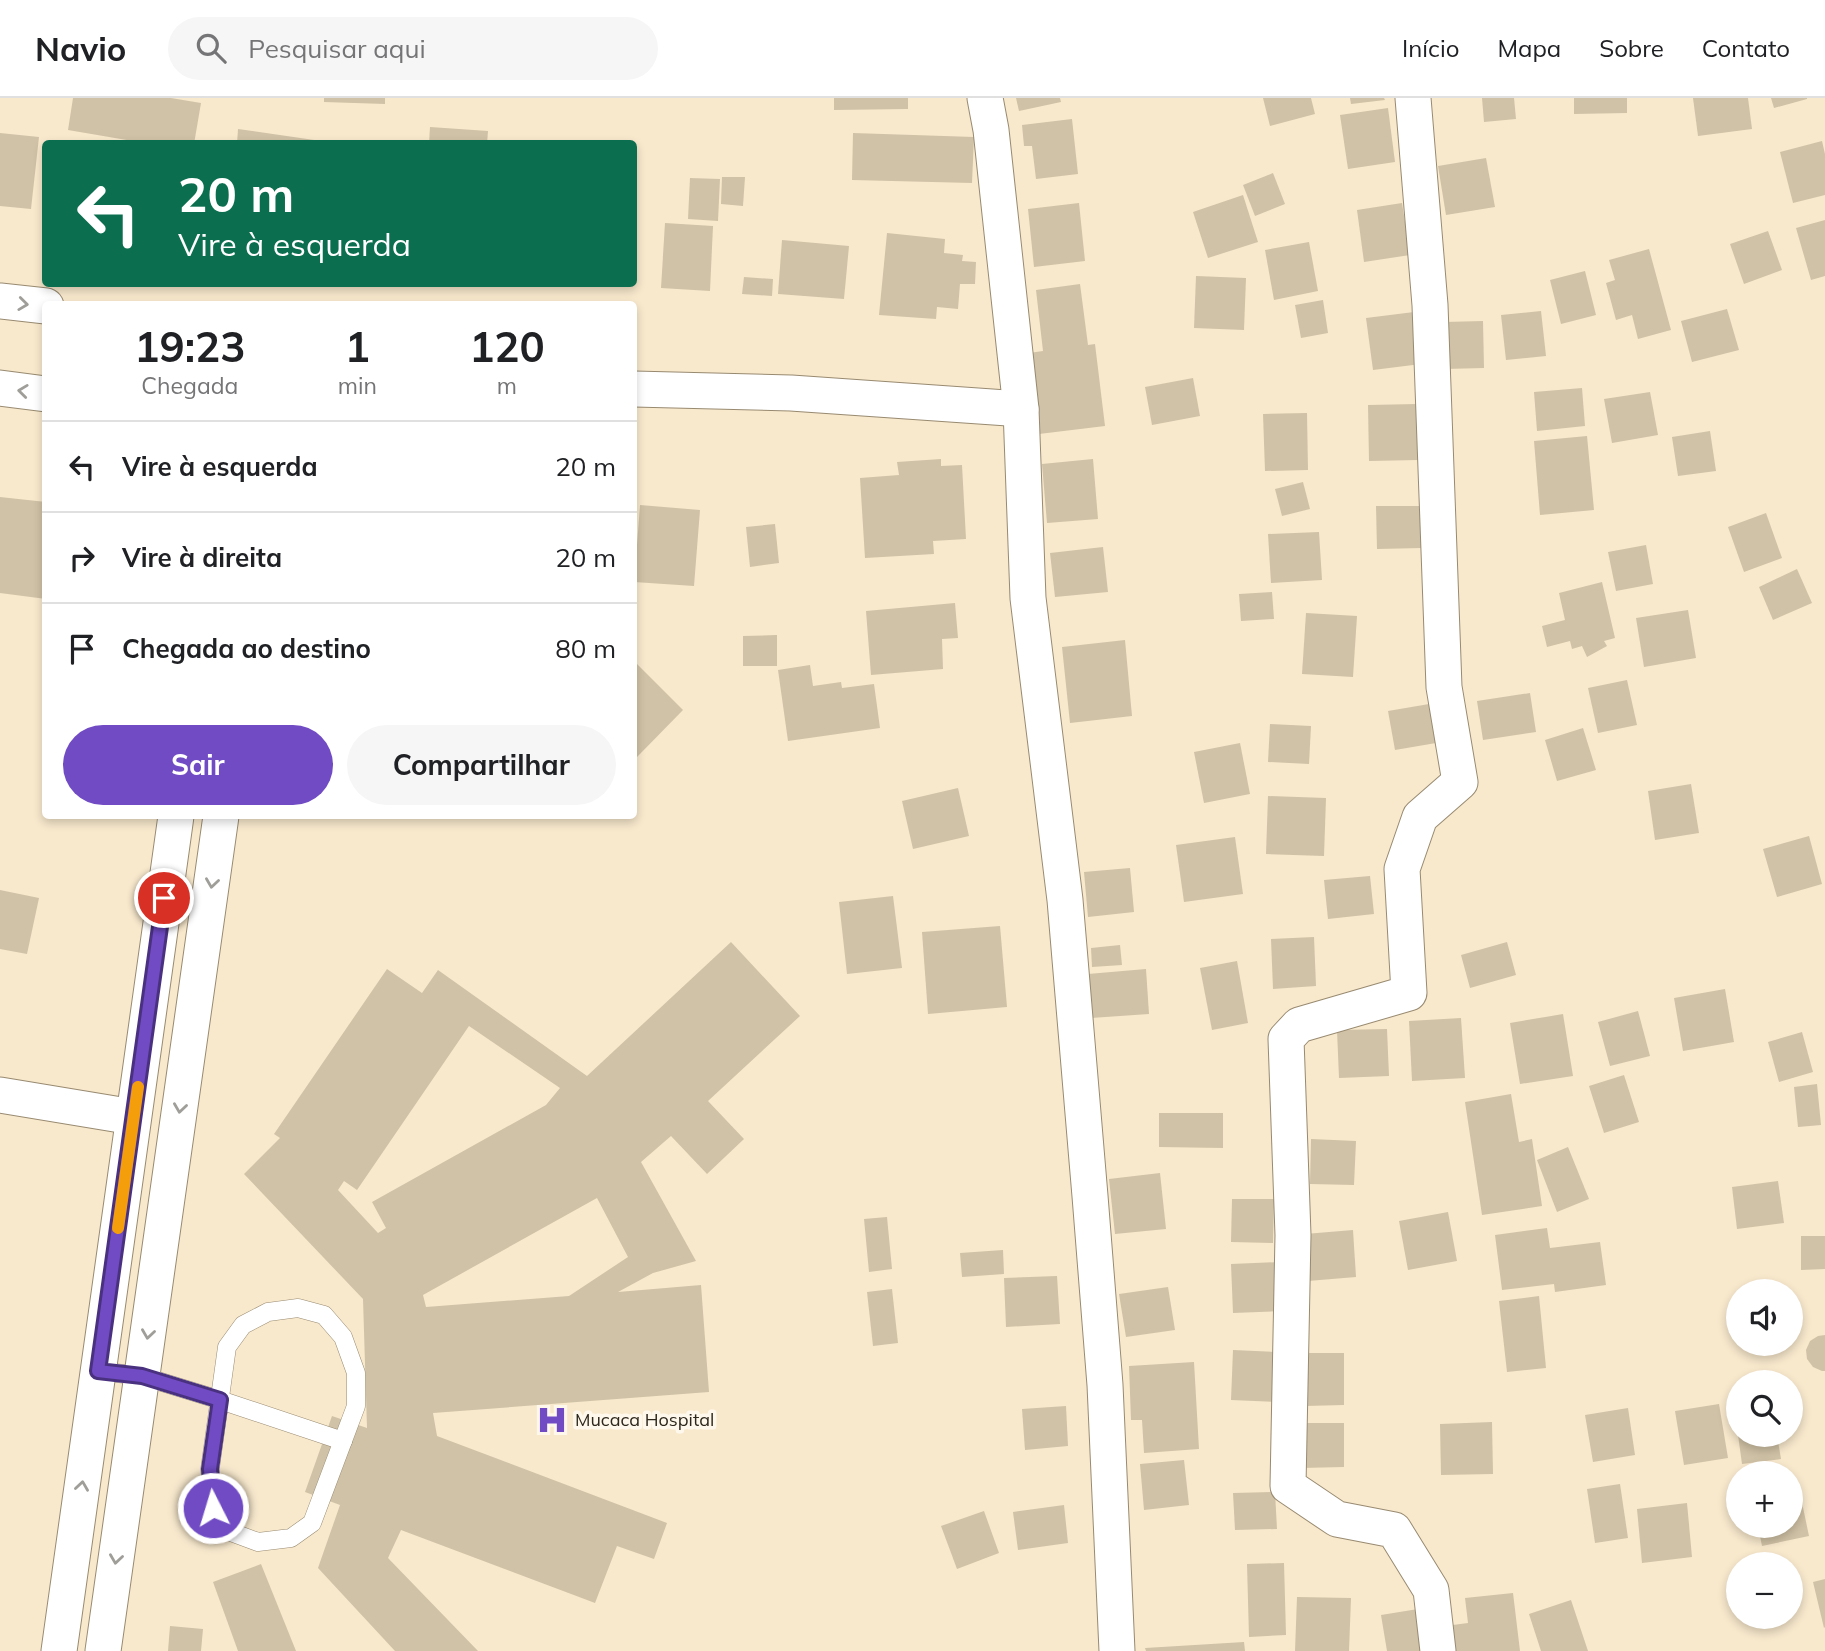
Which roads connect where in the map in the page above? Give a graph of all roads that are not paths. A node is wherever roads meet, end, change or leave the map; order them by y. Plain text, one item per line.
1 (985, 98) edge
2 (1413, 98) edge
3 (0, 301) edge
4 (42, 306) edge
5 (0, 388) edge
6 (637, 389) edge
7 (42, 393) edge
8 (1021, 409) junction
9 (176, 819) edge
10 (221, 819) edge
11 (0, 1095) edge
12 (134, 1117) junction
13 (98, 1371) junction
14 (142, 1376) junction
15 (220, 1400) junction
16 (343, 1441) junction
17 (59, 1651) edge
18 (103, 1651) edge
19 (1117, 1651) edge
20 (1438, 1651) edge

1 - 8 street
2 - 20 street
3 -> 4 street
7 -> 5 street
6 - 8 street
8 - 19 street
9 - 12 street
10 -> 14 street
11 - 12 street
12 - 13 street
13 - 14 lane
17 -> 13 street
14 - 15 lane
14 -> 18 street
15 - 16 lane
15 - 16 lane
15 - 16 lane

